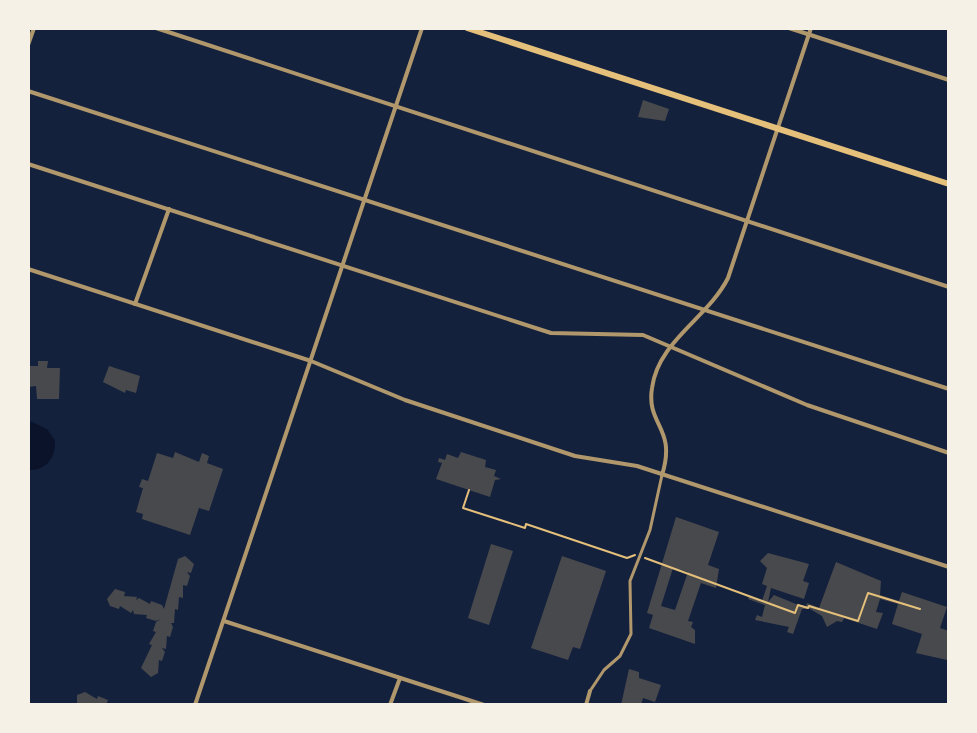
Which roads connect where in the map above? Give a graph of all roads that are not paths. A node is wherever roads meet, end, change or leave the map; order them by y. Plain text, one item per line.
1 (34, 28) edge
2 (156, 28) edge
3 (422, 28) edge
4 (467, 28) edge
5 (789, 28) edge
6 (811, 28) edge
7 (809, 35) junction
8 (28, 45) edge
9 (949, 80) edge
10 (28, 91) edge
11 (396, 106) junction
12 (776, 129) junction
13 (28, 164) edge
14 (949, 184) edge
15 (364, 200) junction
16 (169, 209) junction
17 (746, 220) junction
18 (342, 265) junction
19 (28, 269) edge
20 (949, 287) edge
21 (135, 304) junction
22 (707, 310) junction
23 (672, 345) junction
24 (311, 361) junction
25 (949, 389) edge
26 (949, 453) edge
27 (662, 475) junction
28 (949, 567) edge
29 (224, 621) junction
30 (400, 678) junction
31 (590, 691) joint
32 (195, 705) edge
33 (390, 705) edge
34 (484, 705) edge
35 (586, 705) edge

1 - 8 street
2 - 11 street
3 - 11 street
4 - 12 main road
5 - 7 street
6 - 7 street
7 - 9 street
7 - 12 street
10 - 15 street
11 - 15 street
11 - 17 street
12 - 14 main road
12 - 17 street
13 - 16 street
15 - 18 street
15 - 22 street
16 - 18 street
16 - 21 street
17 - 20 street
17 - 22 street
18 - 23 street
18 - 24 street
19 - 21 street
21 - 24 street
22 - 23 street
22 - 25 street
23 - 26 street
23 - 27 street
24 - 27 street
24 - 29 street
27 - 28 street
27 - 31 street
29 - 30 street
29 - 32 street
30 - 33 street
30 - 34 street
31 - 35 street

